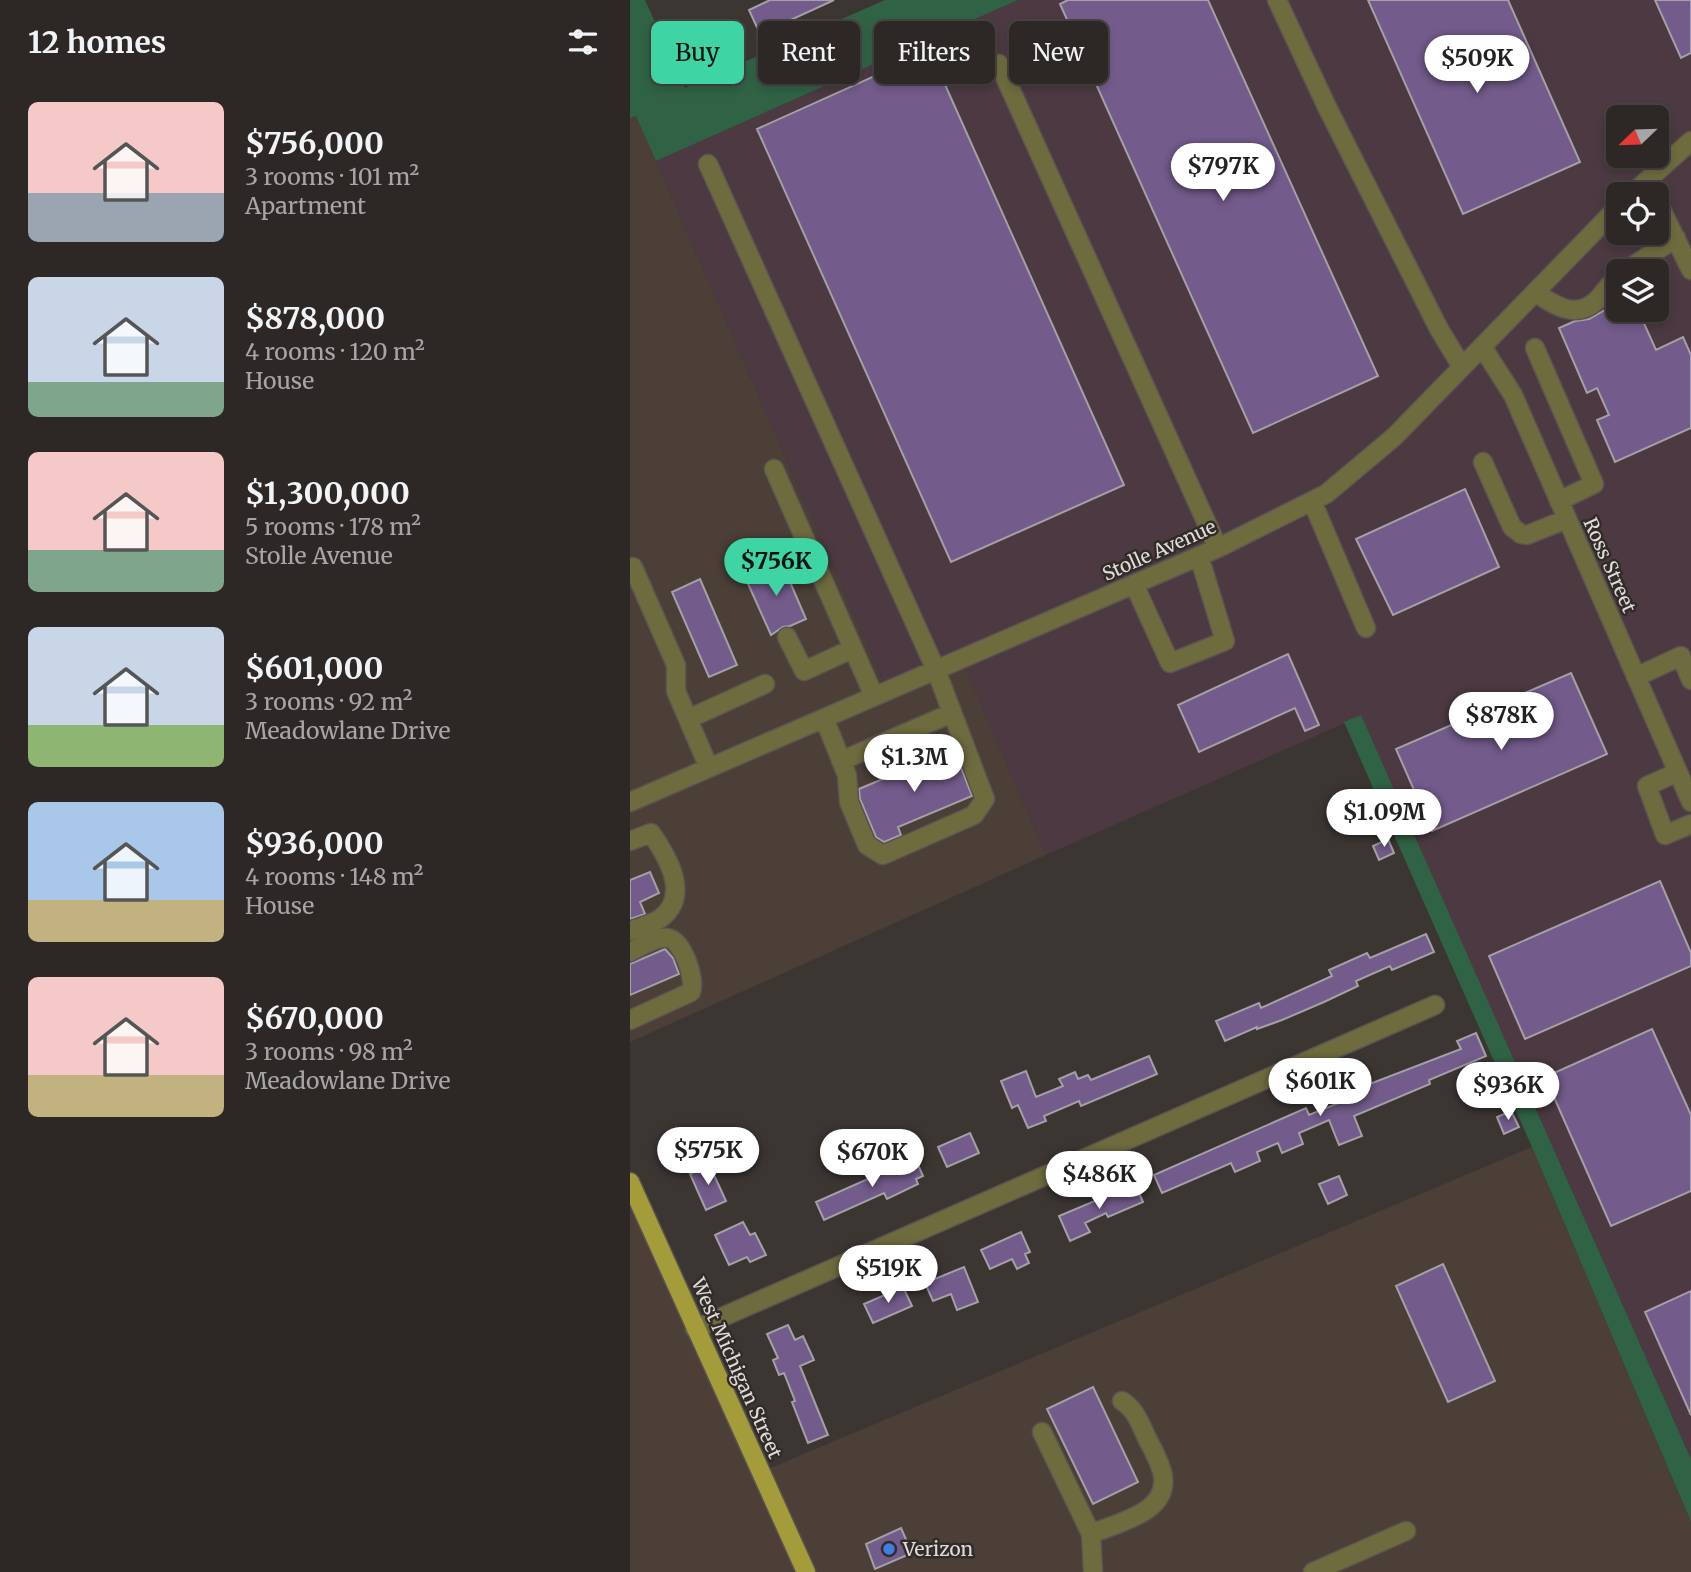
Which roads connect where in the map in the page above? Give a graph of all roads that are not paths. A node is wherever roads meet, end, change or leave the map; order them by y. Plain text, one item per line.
1 (1277, 0) edge
2 (999, 64) dead end
3 (1691, 141) edge
4 (708, 164) dead end
5 (1654, 182) edge
6 (1606, 219) edge
7 (1669, 224) edge
8 (1676, 238) junction
9 (1644, 259) edge
10 (1691, 270) edge
11 (1606, 289) edge
12 (1536, 292) junction
13 (1483, 348) junction
14 (1535, 348) dead end
15 (1462, 367) junction
16 (1483, 462) dead end
17 (774, 469) dead end
18 (1311, 501) junction
19 (1559, 501) junction
20 (1567, 519) junction
21 (1218, 548) junction
22 (1199, 556) junction
23 (633, 567) dead end
24 (1134, 584) junction
25 (1366, 628) dead end
26 (787, 637) dead end
27 (852, 649) junction
28 (936, 670) junction
29 (1636, 677) junction
30 (1691, 680) edge
31 (765, 684) dead end
32 (873, 696) junction
33 (952, 713) junction
34 (824, 718) junction
35 (688, 719) junction
36 (841, 761) junction
37 (709, 768) junction
38 (1678, 772) junction
39 (630, 802) edge
40 (1691, 802) edge
41 (1691, 824) edge
42 (630, 841) edge
43 (630, 931) edge
44 (630, 952) edge
45 (1435, 1005) dead end
46 (630, 1020) edge
47 (630, 1182) edge
48 (695, 1329) junction
49 (1122, 1401) dead end
50 (1042, 1432) dead end
51 (1406, 1531) dead end
52 (1091, 1534) junction
53 (806, 1572) edge
54 (1093, 1572) edge
55 (1313, 1572) edge

1 - 15 street
2 - 21 street
3 - 5 street
4 - 28 street
6 - 12 street, Stolle Avenue
7 - 8 street
8 - 9 street
8 - 10 street
11 - 12 street
12 - 13 street, Stolle Avenue
13 - 15 street, Stolle Avenue
13 - 19 street, Ross Street
14 - 19 street
15 - 18 street, Stolle Avenue
16 - 20 street
17 - 27 street
18 - 21 street, Stolle Avenue
18 - 25 street
19 - 20 street, Ross Street
20 - 29 street, Ross Street
21 - 22 street, Stolle Avenue
22 - 24 street, Stolle Avenue
22 - 24 street
23 - 35 street
24 - 28 street, Stolle Avenue
26 - 27 street
27 - 32 street
28 - 32 street, Stolle Avenue
28 - 33 street
29 - 30 street
29 - 38 street, Ross Street
31 - 35 street
32 - 34 street, Stolle Avenue
33 - 36 street
33 - 36 street
34 - 36 street
34 - 37 street, Stolle Avenue
35 - 37 street
37 - 39 street, Stolle Avenue
38 - 40 street, Ross Street
38 - 41 street
42 - 43 street
44 - 46 street
45 - 48 street
47 - 48 main road, West Michigan Street
48 - 53 main road, West Michigan Street
49 - 52 street
50 - 52 street
51 - 55 street
52 - 54 street

